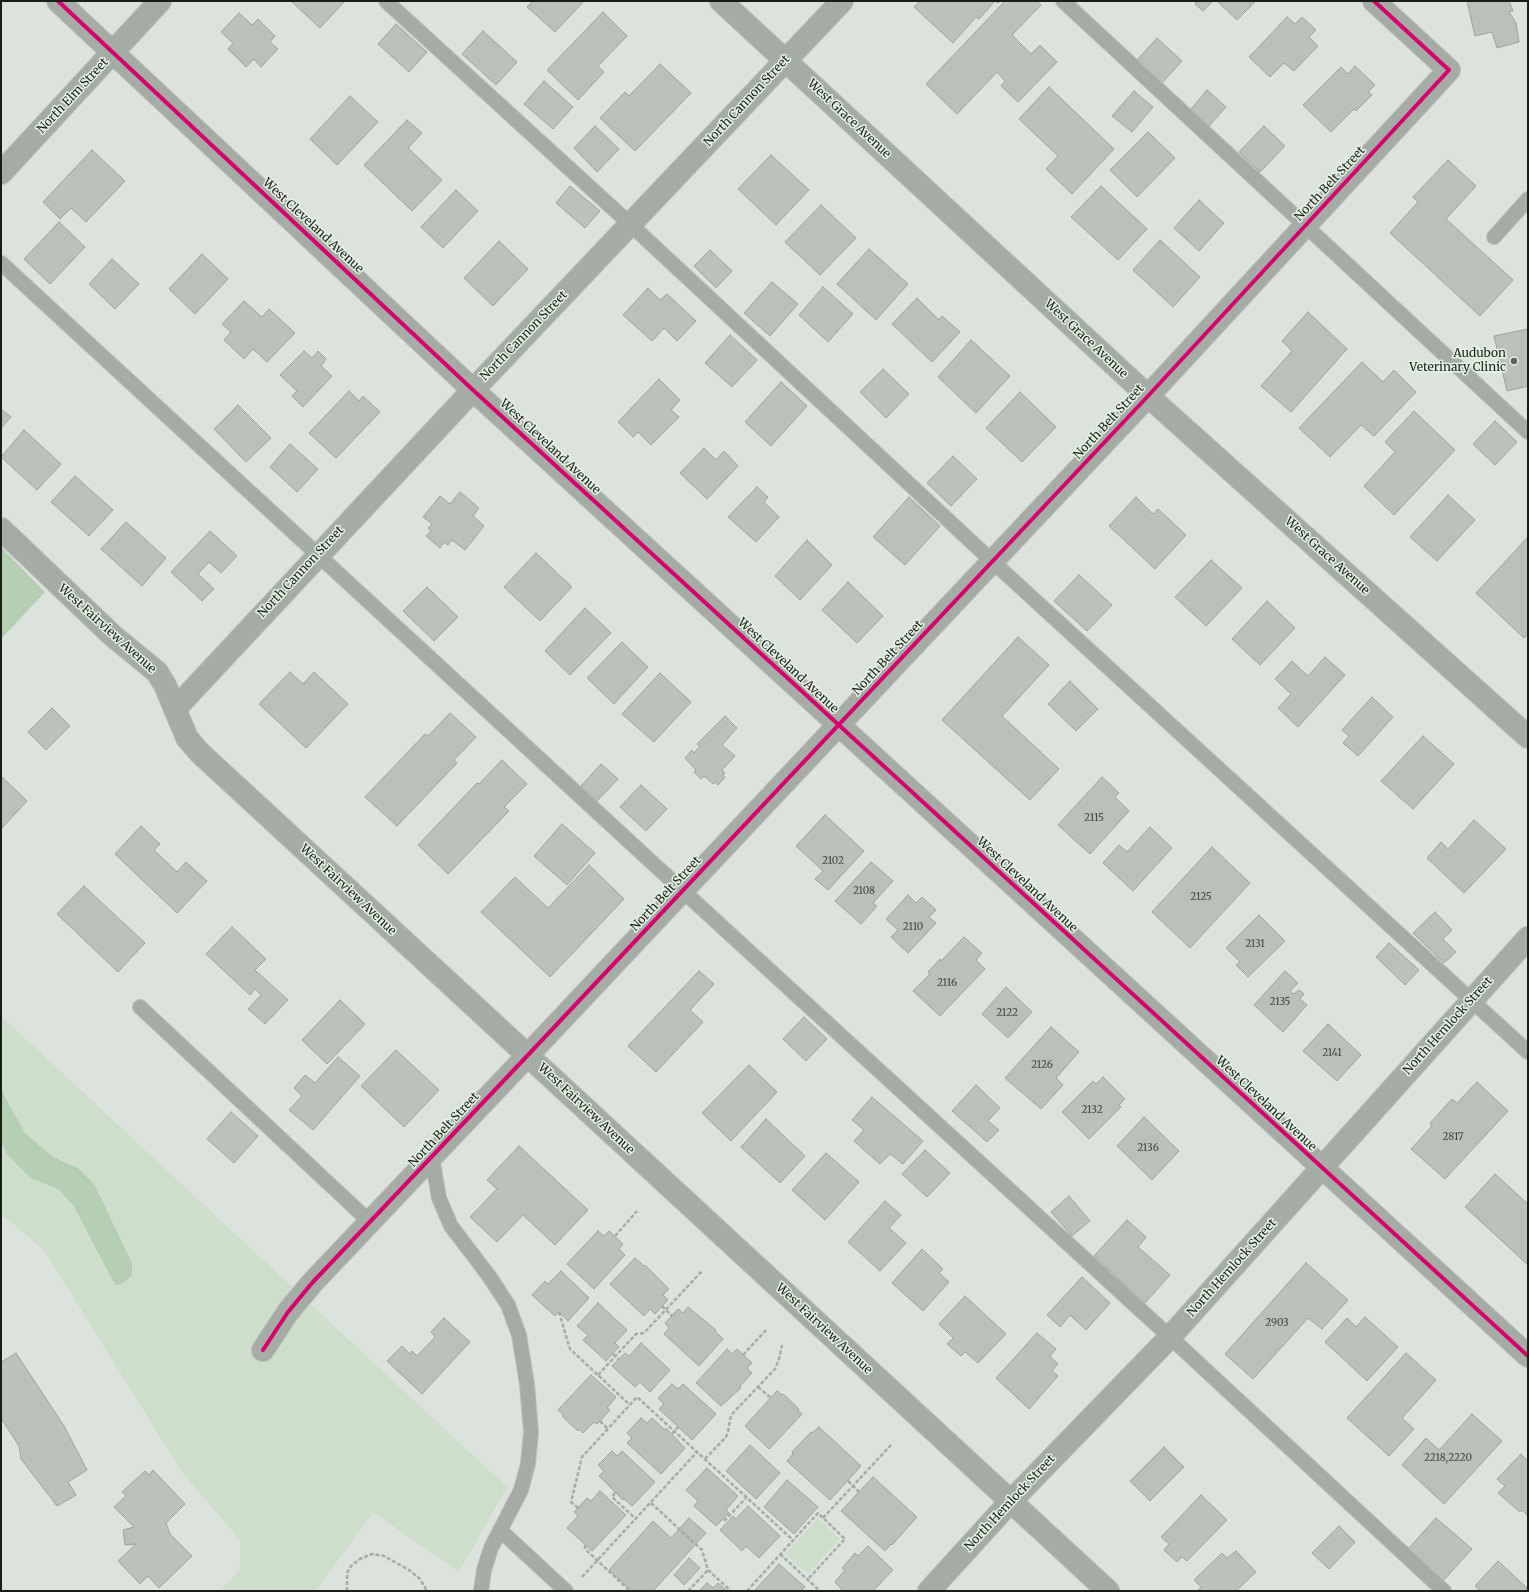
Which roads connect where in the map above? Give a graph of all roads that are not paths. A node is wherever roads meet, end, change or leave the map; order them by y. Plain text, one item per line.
1 (58, 1) edge
2 (160, 1) edge
3 (386, 1) edge
4 (721, 1) edge
5 (842, 1) edge
6 (1063, 1) edge
7 (1374, 1) edge
8 (113, 52) junction
9 (786, 60) junction
10 (1, 174) edge
11 (1528, 199) edge
12 (630, 224) junction
13 (1306, 225) junction
14 (1494, 237) dead end
15 (1, 263) edge
16 (473, 390) junction
17 (1148, 396) junction
18 (1528, 432) edge
19 (1, 529) edge
20 (317, 555) junction
21 (992, 560) junction
22 (175, 709) junction
23 (838, 725) junction
24 (1528, 736) edge
25 (683, 891) junction
26 (1528, 938) edge
27 (1471, 1000) junction
28 (140, 1006) dead end
29 (1528, 1052) edge
30 (528, 1056) junction
31 (432, 1157) junction
32 (1321, 1168) junction
33 (370, 1222) junction
34 (1170, 1337) junction
35 (264, 1350) dead end
36 (1528, 1356) edge
37 (1010, 1502) junction
38 (500, 1530) junction
39 (481, 1591) edge
40 (566, 1591) edge
41 (929, 1591) edge
42 (1108, 1591) edge
43 (1444, 1591) edge

1 - 8 street, West Cleveland Avenue
2 - 8 street, North Elm Street
3 - 12 lane
4 - 9 street, West Grace Avenue
5 - 9 street, North Cannon Street
6 - 13 lane
7 - 13 street, North Belt Street
8 - 10 street, North Elm Street
8 - 16 street, West Cleveland Avenue
9 - 12 street, North Cannon Street
9 - 17 street, West Grace Avenue
11 - 14 lane
12 - 16 street, North Cannon Street
12 - 21 lane
13 - 17 street, North Belt Street
13 - 18 lane
15 - 20 lane
16 - 20 street, North Cannon Street
16 - 23 street, West Cleveland Avenue
17 - 21 street, North Belt Street
17 - 24 street, West Grace Avenue
19 - 22 street, West Fairview Avenue
20 - 22 street, North Cannon Street
20 - 25 lane
21 - 23 street, North Belt Street
21 - 27 lane
22 - 30 street, West Fairview Avenue
23 - 25 street, North Belt Street
23 - 32 street, West Cleveland Avenue
25 - 30 street, North Belt Street
25 - 34 lane
26 - 27 street, North Hemlock Street
27 - 29 lane
27 - 32 street, North Hemlock Street
28 - 33 lane
30 - 31 street, North Belt Street
30 - 37 street, West Fairview Avenue
31 - 33 street, North Belt Street
31 - 38 lane
32 - 34 street, North Hemlock Street
32 - 36 street, West Cleveland Avenue
33 - 35 street, North Belt Street
34 - 37 street, North Hemlock Street
34 - 43 lane
37 - 41 street, North Hemlock Street
37 - 42 street, West Fairview Avenue
38 - 39 lane
38 - 40 lane

